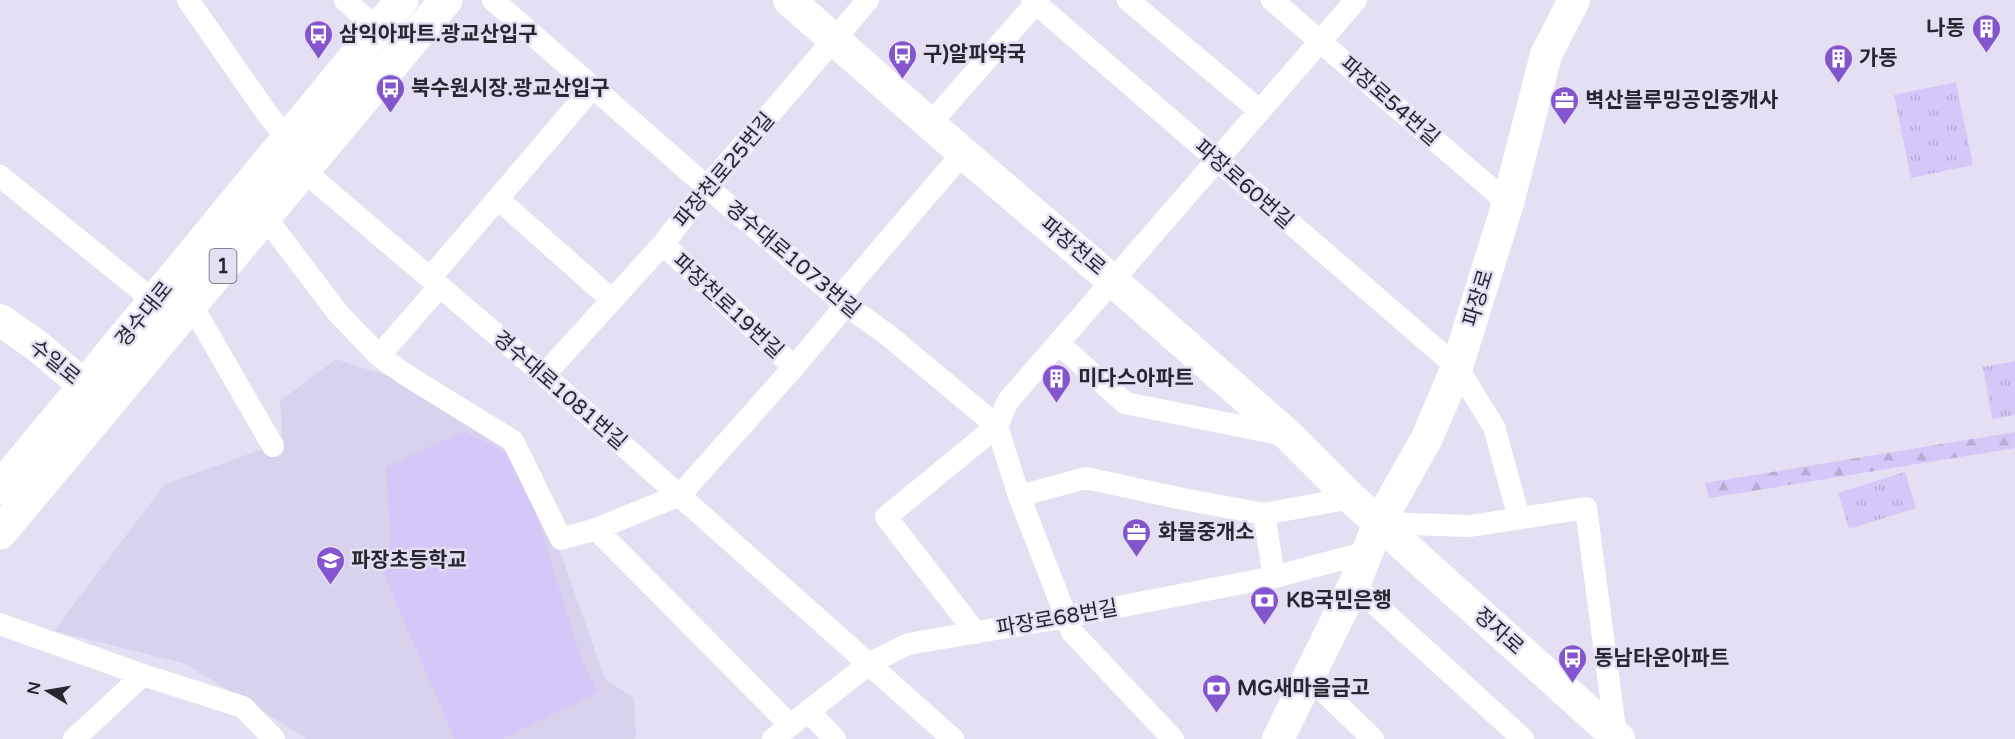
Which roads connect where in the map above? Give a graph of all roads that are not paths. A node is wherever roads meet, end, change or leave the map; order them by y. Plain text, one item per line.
1 (188, 0) edge
2 (345, 0) edge
3 (402, 0) edge
4 (446, 0) edge
5 (493, 0) edge
6 (789, 0) edge
7 (868, 0) edge
8 (1128, 0) edge
9 (1272, 0) edge
10 (1356, 0) edge
11 (1574, 0) edge
12 (1034, 2) edge
13 (377, 29) junction
14 (834, 38) junction
15 (1321, 40) junction
16 (592, 88) junction
17 (1260, 111) junction
18 (930, 124) junction
19 (288, 140) junction
20 (963, 153) junction
21 (1217, 161) junction
22 (304, 171) junction
23 (0, 176) edge
24 (707, 187) junction
25 (498, 199) junction
26 (1508, 203) junction
27 (265, 217) junction
28 (663, 244) junction
29 (1113, 280) junction
30 (435, 282) junction
31 (612, 300) junction
32 (154, 302) junction
33 (843, 302) junction
34 (191, 304) junction
35 (0, 320) edge
36 (1058, 343) junction
37 (379, 356) junction
38 (794, 367) junction
39 (1457, 367) junction
40 (544, 375) junction
41 (97, 396) junction
42 (997, 426) junction
43 (1289, 436) junction
44 (273, 446) dead end
45 (0, 488) edge
46 (680, 495) junction
47 (1019, 496) junction
48 (1351, 498) junction
49 (1264, 514) junction
50 (1518, 518) junction
51 (1379, 523) junction
52 (596, 529) junction
53 (0, 533) edge
54 (1368, 552) junction
55 (1274, 577) junction
56 (1354, 585) junction
57 (1065, 617) junction
58 (0, 624) edge
59 (976, 633) junction
60 (870, 663) junction
61 (143, 675) junction
62 (1309, 677) junction
63 (799, 718) junction
64 (1617, 738) edge
65 (74, 739) edge
66 (274, 739) edge
67 (773, 739) edge
68 (835, 739) edge
69 (953, 739) edge
70 (1173, 739) edge
71 (1278, 739) edge
72 (1373, 739) edge
73 (1522, 739) edge

1 - 19 street
2 - 13 street
3 - 13 main road, 경수대로 / 1
4 - 22 main road, 경수대로 / 1
5 - 16 street, 경수대로1073번길
6 - 14 street, 파장천로
7 - 14 street, 파장천로25번길
8 - 17 street
9 - 15 street, 파장로54번길
10 - 15 street
11 - 26 street, 파장로
12 - 18 street
12 - 21 street, 파장로60번길
13 - 19 main road, 경수대로 / 1
14 - 18 street, 파장천로
14 - 24 street, 파장천로25번길
15 - 17 street
15 - 26 street, 파장로54번길
16 - 24 street, 경수대로1073번길
16 - 25 street
17 - 21 street
18 - 20 street, 파장천로
19 - 32 main road, 경수대로 / 1
20 - 29 street, 파장천로
20 - 33 street, 파장천로19번길
21 - 29 street
21 - 39 street, 파장로60번길
22 - 27 main road, 경수대로 / 1
22 - 30 street, 경수대로1081번길
23 - 32 street
24 - 28 street, 파장천로25번길
24 - 33 street, 경수대로1073번길
25 - 30 street
25 - 31 street
26 - 39 street, 파장로
27 - 34 main road, 경수대로 / 1
27 - 37 street
28 - 31 street, 파장천로25번길
28 - 38 street, 파장천로19번길
29 - 36 street
29 - 43 street, 파장천로
30 - 37 street
30 - 40 street, 경수대로1081번길
31 - 40 street, 파장천로25번길
32 - 41 main road, 경수대로 / 1
33 - 38 street, 파장천로19번길
33 - 42 street, 경수대로1073번길
34 - 41 main road, 경수대로 / 1
34 - 44 street
35 - 41 street, 수일로
36 - 42 street
36 - 43 street
37 - 52 street
38 - 46 street, 파장천로19번길
39 - 50 street, 파장로60번길
39 - 51 street, 파장로
40 - 46 street, 경수대로1081번길
41 - 45 main road, 경수대로 / 1
41 - 53 main road, 경수대로 / 1
42 - 47 street
42 - 59 street
43 - 48 street, 파장천로
46 - 52 street
46 - 60 street, 경수대로1081번길
47 - 49 street
47 - 57 street
48 - 49 street
48 - 51 street, 파장천로
49 - 55 street
50 - 51 street
50 - 64 street
51 - 54 street, 파장로
51 - 64 street, 정자로
52 - 63 street
54 - 55 street, 파장로68번길
54 - 56 street, 파장로
55 - 57 street, 파장로68번길
56 - 62 street, 파장로
56 - 73 street
57 - 59 street, 파장로68번길
57 - 70 street
58 - 61 street
59 - 60 street, 파장로68번길
60 - 63 street, 파장로68번길
60 - 69 street, 경수대로1081번길
61 - 65 street
61 - 66 street
62 - 71 street, 파장로
62 - 72 street
63 - 67 street, 파장로68번길
63 - 68 street

